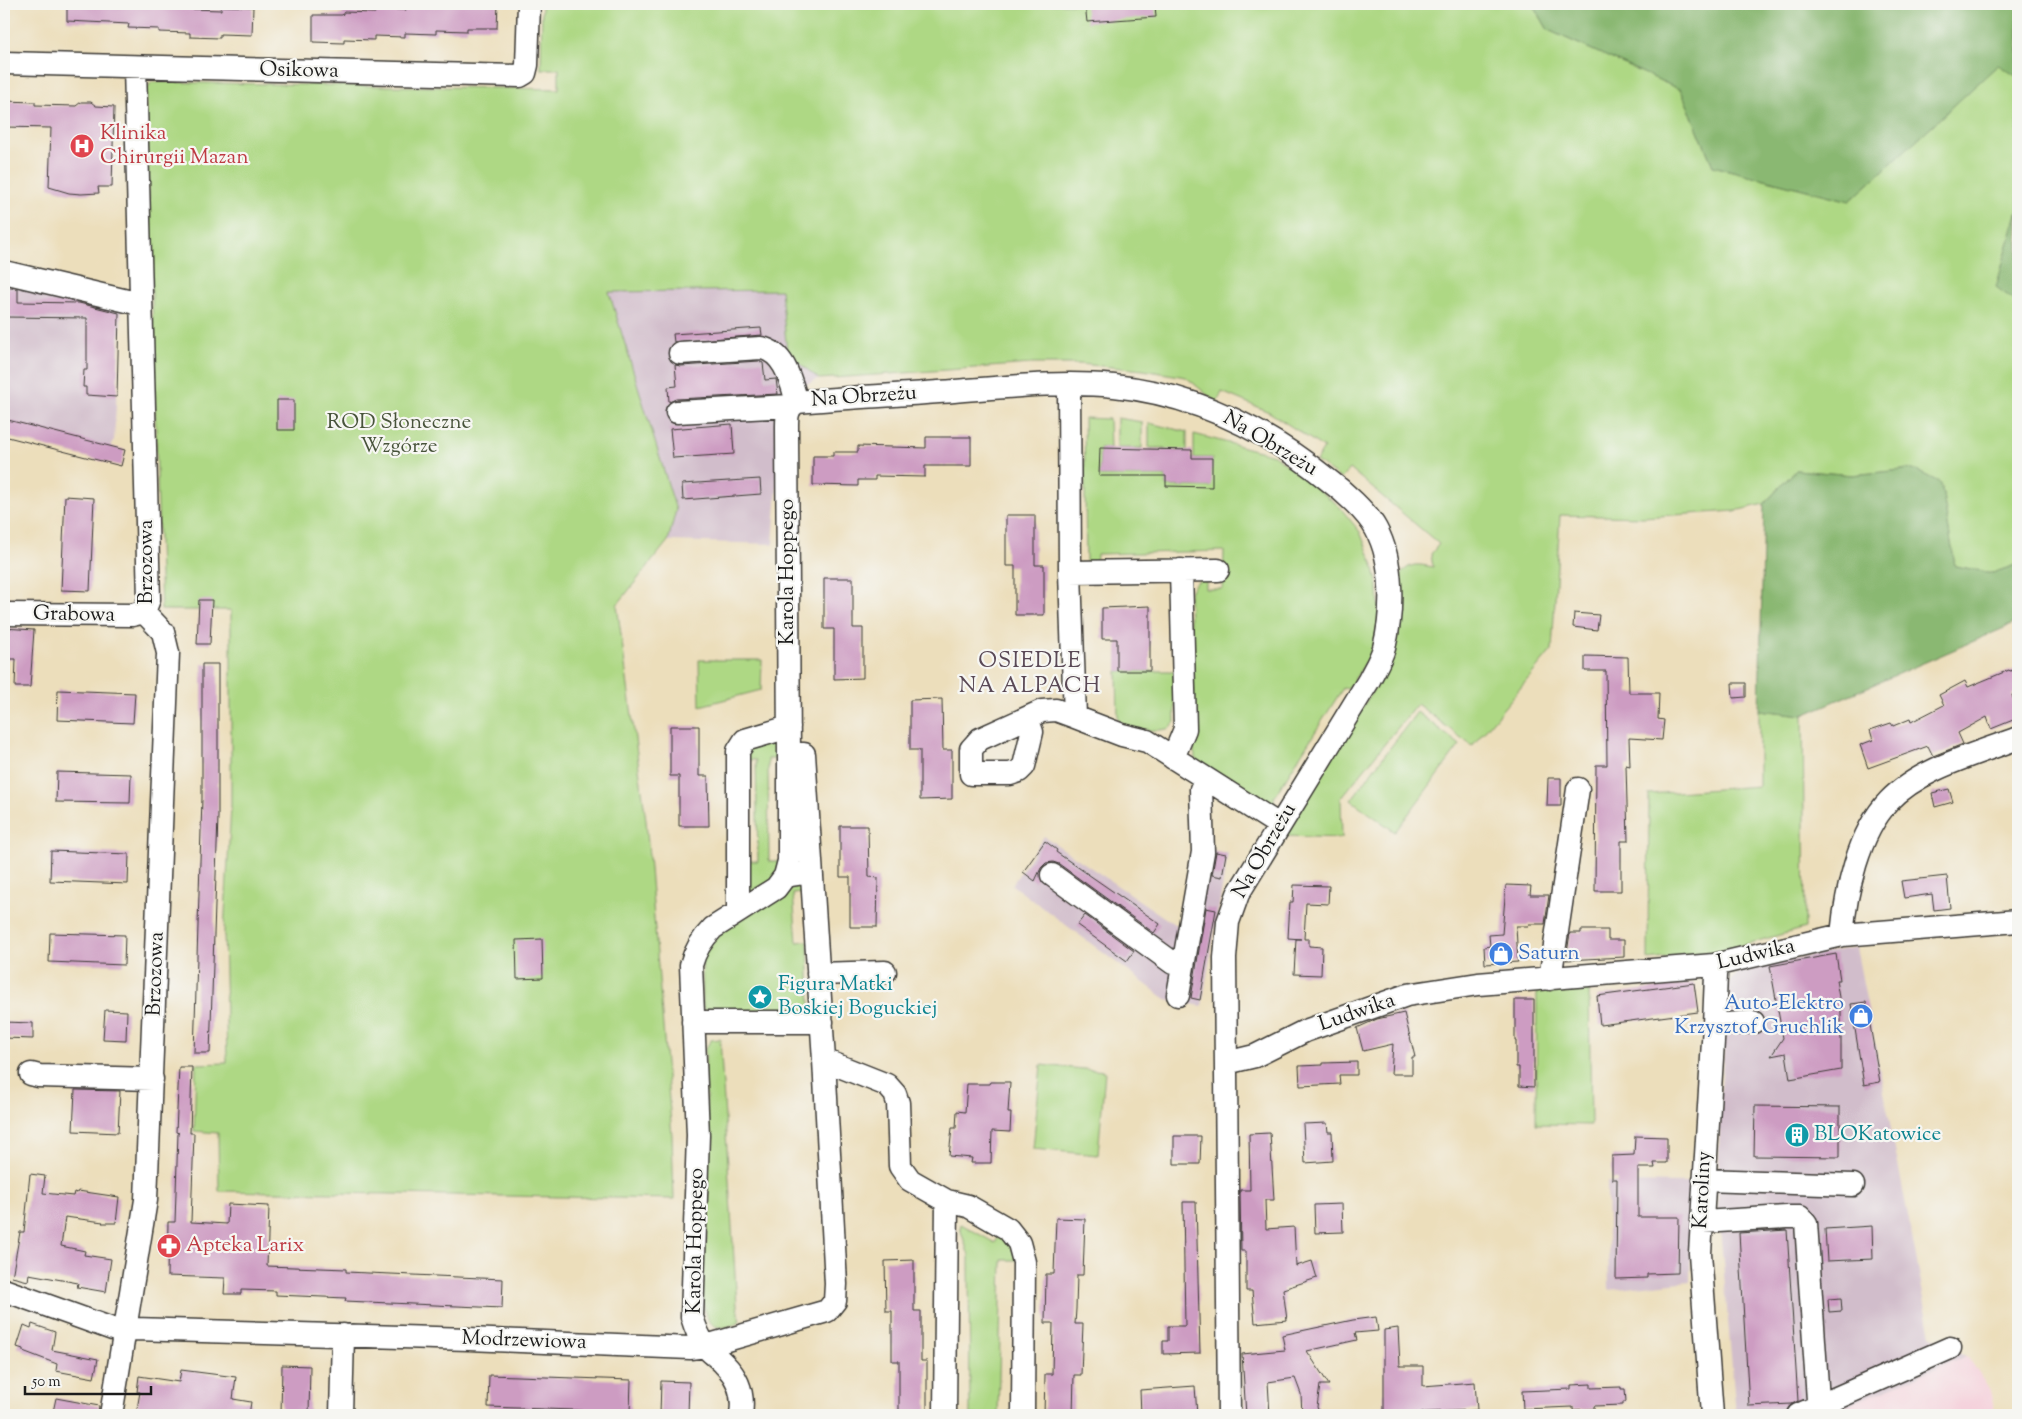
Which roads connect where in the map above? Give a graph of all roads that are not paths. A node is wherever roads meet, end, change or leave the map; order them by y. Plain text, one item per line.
1 (529, 4) edge
2 (4, 63) edge
3 (135, 67) junction
4 (4, 272) edge
5 (140, 304) junction
6 (680, 353) dead end
7 (1069, 385) junction
8 (792, 409) junction
9 (678, 412) dead end
10 (1181, 570) junction
11 (1218, 570) dead end
12 (1070, 572) junction
13 (144, 612) junction
14 (4, 614) edge
15 (1075, 716) junction
16 (1027, 718) junction
17 (788, 727) junction
18 (2018, 738) edge
19 (2018, 747) edge
20 (789, 754) junction
21 (1173, 758) junction
22 (1207, 780) junction
23 (1578, 789) dead end
24 (1280, 825) junction
25 (810, 872) junction
26 (1052, 875) dead end
27 (785, 876) junction
28 (738, 912) junction
29 (2018, 921) edge
30 (1842, 935) junction
31 (1183, 965) junction
32 (1714, 965) junction
33 (884, 972) dead end
34 (818, 974) junction
35 (1550, 979) junction
36 (1178, 995) dead end
37 (693, 1022) junction
38 (822, 1022) junction
39 (1754, 1022) dead end
40 (1714, 1025) junction
41 (824, 1060) junction
42 (1226, 1063) junction
43 (31, 1074) dead end
44 (152, 1079) junction
45 (1704, 1180) junction
46 (1853, 1185) dead end
47 (946, 1201) junction
48 (1702, 1222) junction
49 (4, 1290) edge
50 (126, 1330) junction
51 (343, 1335) junction
52 (706, 1346) junction
53 (1950, 1348) dead end
54 (1820, 1406) junction
55 (111, 1415) edge
56 (341, 1415) edge
57 (741, 1415) edge
58 (945, 1415) edge
59 (1023, 1415) edge
60 (1229, 1415) edge
61 (1712, 1415) edge
62 (1798, 1415) edge

1 - 3 street, Osikowa
2 - 3 street, Osikowa
3 - 5 street, Brzozowa
4 - 5 street
5 - 13 street, Brzozowa
6 - 8 street, Karola Hoppego
7 - 8 street, Na Obrzeżu
7 - 12 street
7 - 24 street, Na Obrzeżu
8 - 9 street, Na Obrzeżu
8 - 17 street, Karola Hoppego
10 - 11 street
10 - 12 street
10 - 21 street
12 - 15 street
13 - 14 street, Grabowa
13 - 44 street, Brzozowa
15 - 16 street
15 - 21 street
16 - 16 street
17 - 20 street, Karola Hoppego
17 - 28 street
18 - 19 street
18 - 30 street
20 - 25 street
20 - 27 street, Karola Hoppego
21 - 22 street
22 - 24 street
22 - 31 street
23 - 35 street
24 - 42 street, Na Obrzeżu
25 - 27 street
25 - 34 street
26 - 31 street
27 - 28 street, Karola Hoppego
28 - 37 street, Karola Hoppego
29 - 30 street, Ludwika
30 - 32 street, Ludwika
31 - 36 street
32 - 35 street, Ludwika
32 - 40 street, Karoliny
33 - 34 street
34 - 38 street
35 - 42 street, Ludwika
37 - 38 street
37 - 52 street, Karola Hoppego
38 - 41 street, Karola Hoppego
39 - 40 street
40 - 45 street, Karoliny
41 - 47 street
41 - 52 street, Karola Hoppego
42 - 60 street
43 - 44 street
44 - 50 street, Brzozowa
45 - 46 street
45 - 48 street, Karoliny
47 - 58 street
47 - 59 street
48 - 54 street
48 - 61 street, Karoliny
49 - 50 street, Modrzewiowa
50 - 51 street, Modrzewiowa
50 - 55 street, Brzozowa
51 - 52 street, Modrzewiowa
51 - 56 street
52 - 57 street
53 - 54 street
54 - 62 street

